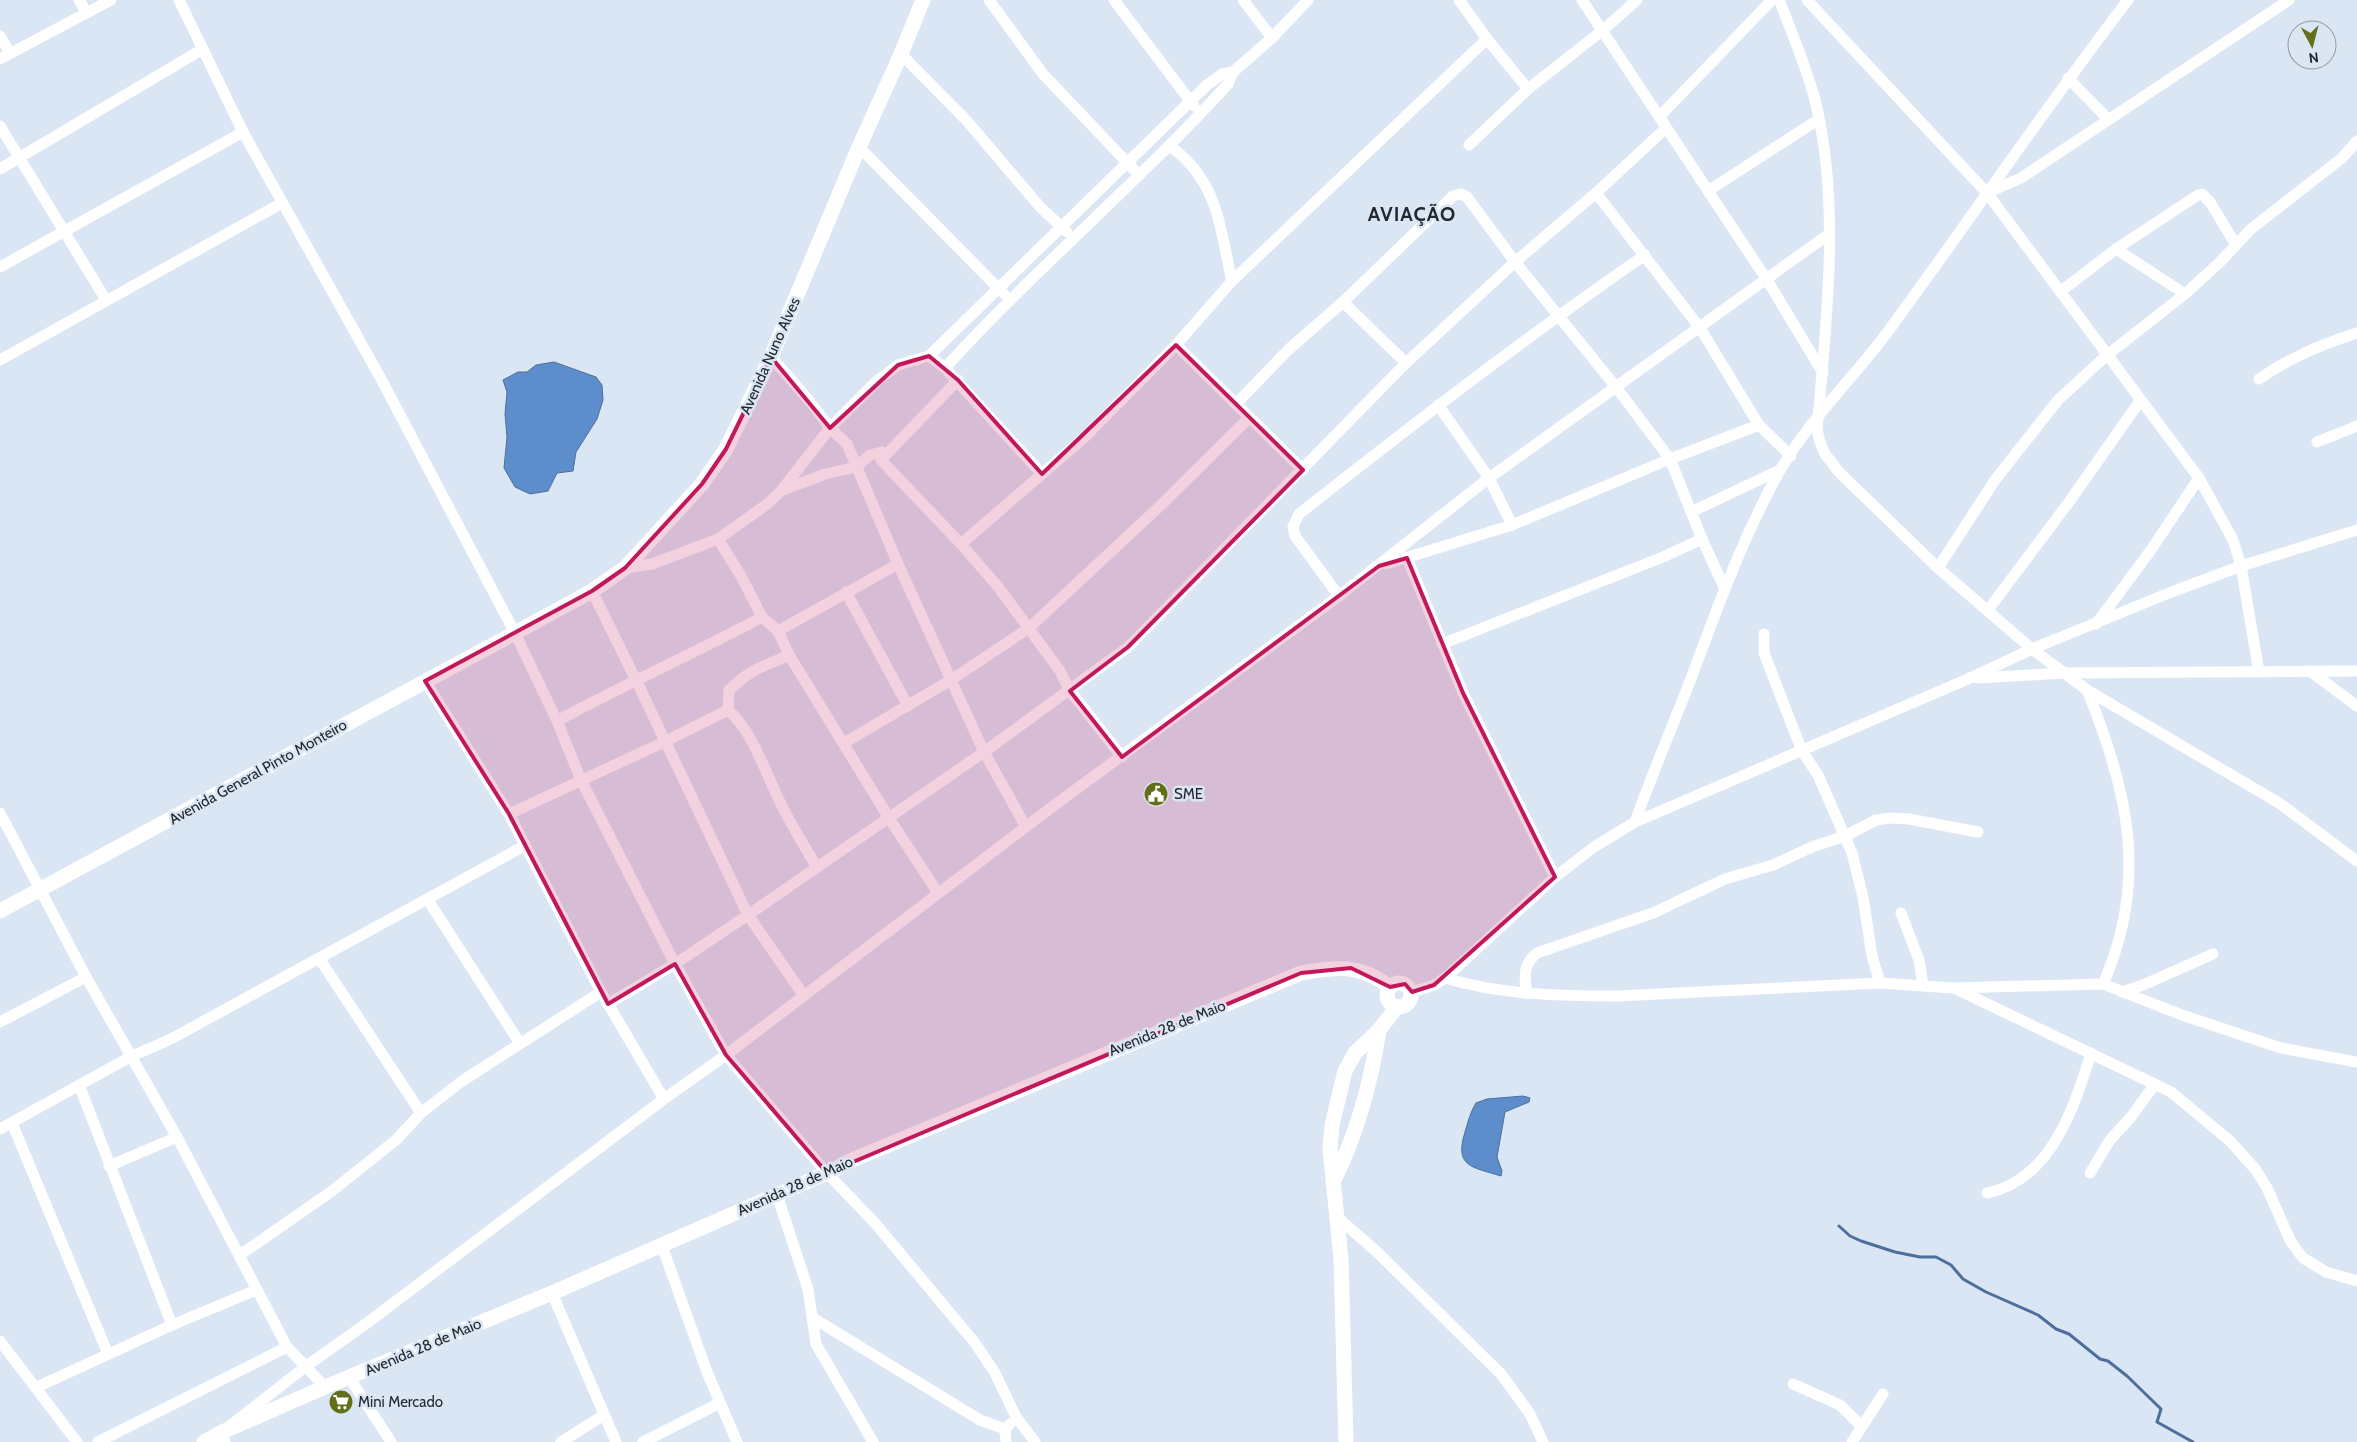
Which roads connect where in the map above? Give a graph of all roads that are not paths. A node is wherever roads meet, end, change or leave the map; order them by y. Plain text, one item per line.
1 (79, 0) edge
2 (111, 0) edge
3 (179, 0) edge
4 (923, 0) edge
5 (989, 0) edge
6 (1114, 0) edge
7 (1243, 0) edge
8 (1308, 0) edge
9 (1459, 0) edge
10 (1582, 0) edge
11 (1637, 0) edge
12 (1772, 0) edge
13 (1779, 0) edge
14 (1807, 0) edge
15 (2128, 0) edge
16 (2290, 0) edge
17 (87, 12) junction
18 (1603, 30) junction
19 (0, 36) edge
20 (1272, 38) junction
21 (1487, 39) junction
22 (203, 50) junction
23 (902, 54) junction
24 (5, 56) edge
25 (1233, 72) junction
26 (2068, 78) junction
27 (1528, 89) junction
28 (1189, 102) junction
29 (1200, 112) junction
30 (1659, 116) junction
31 (1819, 119) junction
32 (2108, 119) junction
33 (0, 126) edge
34 (1666, 128) junction
35 (243, 132) junction
36 (2357, 141) edge
37 (1469, 145) dead end
38 (1170, 146) junction
39 (859, 147) junction
40 (20, 157) junction
41 (1127, 163) junction
42 (0, 169) edge
43 (1139, 175) junction
44 (1708, 191) junction
45 (1596, 193) junction
46 (1987, 193) junction
47 (282, 203) junction
48 (1062, 227) junction
49 (64, 232) junction
50 (1828, 234) junction
51 (1074, 238) junction
52 (2236, 245) junction
53 (2116, 249) junction
54 (1645, 255) junction
55 (1515, 262) junction
56 (0, 267) edge
57 (1767, 280) junction
58 (1232, 281) junction
59 (999, 288) junction
60 (2060, 292) junction
61 (2185, 294) junction
62 (106, 300) junction
63 (1009, 300) junction
64 (1343, 302) junction
65 (1558, 315) junction
66 (1700, 328) junction
67 (2357, 333) edge
68 (1176, 345) junction
69 (929, 356) junction
70 (2106, 356) junction
71 (771, 357) junction
72 (0, 360) edge
73 (1406, 364) junction
74 (945, 368) junction
75 (1823, 373) junction
76 (2259, 379) dead end
77 (958, 380) junction
78 (1616, 387) junction
79 (2140, 401) junction
80 (1236, 404) junction
81 (1438, 405) junction
82 (1819, 415) junction
83 (1249, 418) junction
84 (1759, 424) junction
85 (2357, 426) edge
86 (830, 428) junction
87 (2317, 442) dead end
88 (1791, 456) junction
89 (1670, 459) junction
90 (881, 460) junction
91 (856, 467) junction
92 (1303, 470) junction
93 (1780, 470) junction
94 (1042, 474) junction
95 (1489, 478) junction
96 (2199, 478) junction
97 (781, 491) junction
98 (1691, 512) junction
99 (1512, 525) junction
100 (2357, 530) edge
101 (718, 539) junction
102 (1702, 539) junction
103 (962, 544) junction
104 (1407, 558) junction
105 (898, 564) junction
106 (1379, 566) junction
107 (2241, 566) junction
108 (625, 568) junction
109 (1938, 568) junction
110 (1724, 587) junction
111 (592, 591) junction
112 (846, 592) junction
113 (1339, 596) junction
114 (1988, 610) junction
115 (762, 617) junction
116 (2095, 625) junction
117 (1029, 628) junction
118 (778, 631) junction
119 (516, 633) junction
120 (1764, 634) dead end
121 (1442, 644) junction
122 (2032, 649) junction
123 (789, 654) junction
124 (2310, 671) junction
125 (2357, 671) edge
126 (2259, 672) junction
127 (2065, 674) junction
128 (1968, 679) junction
129 (951, 680) junction
130 (425, 681) junction
131 (637, 682) junction
132 (2086, 690) junction
133 (1070, 691) junction
134 (908, 706) junction
135 (2357, 706) edge
136 (728, 710) junction
137 (558, 721) junction
138 (664, 742) junction
139 (844, 743) junction
140 (1802, 751) junction
141 (984, 752) junction
142 (1122, 756) junction
143 (582, 780) junction
144 (0, 814) edge
145 (509, 814) junction
146 (889, 818) junction
147 (1635, 822) junction
148 (1026, 827) junction
149 (1978, 832) dead end
150 (1845, 836) junction
151 (524, 846) junction
152 (2357, 861) edge
153 (816, 866) junction
154 (1555, 877) junction
155 (41, 888) junction
156 (938, 893) junction
157 (428, 900) junction
158 (0, 911) edge
159 (1901, 913) dead end
160 (748, 916) junction
161 (2213, 954) dead end
162 (319, 958) junction
163 (675, 964) junction
164 (86, 977) junction
165 (1445, 978) junction
166 (1880, 983) junction
167 (2103, 984) junction
168 (1923, 985) junction
169 (1390, 987) junction
170 (1952, 988) junction
171 (601, 992) junction
172 (1412, 992) junction
173 (2122, 992) junction
174 (1527, 993) junction
175 (804, 996) junction
176 (608, 1004) junction
177 (1397, 1007) junction
178 (0, 1022) edge
179 (1379, 1030) junction
180 (519, 1042) junction
181 (2091, 1053) junction
182 (726, 1055) junction
183 (130, 1057) junction
184 (2357, 1062) edge
185 (2155, 1084) junction
186 (79, 1085) junction
187 (664, 1099) junction
188 (421, 1113) junction
189 (12, 1123) junction
190 (0, 1129) edge
191 (177, 1137) junction
192 (109, 1166) junction
193 (827, 1173) junction
194 (2090, 1173) dead end
195 (1334, 1180) junction
196 (1987, 1193) dead end
197 (777, 1195) junction
198 (1337, 1216) junction
199 (662, 1246) junction
200 (240, 1255) junction
201 (2357, 1281) edge
202 (256, 1290) junction
203 (552, 1293) junction
204 (813, 1318) junction
205 (172, 1325) junction
206 (0, 1341) edge
207 (287, 1347) junction
208 (108, 1354) junction
209 (305, 1367) junction
210 (349, 1377) junction
211 (1793, 1384) dead end
212 (37, 1387) junction
213 (325, 1387) junction
214 (1883, 1394) dead end
215 (720, 1403) junction
216 (604, 1415) junction
217 (1016, 1417) junction
218 (1861, 1426) junction
219 (1005, 1430) junction
220 (224, 1437) edge
221 (76, 1442) edge
222 (98, 1442) edge
223 (204, 1442) edge
224 (391, 1442) edge
225 (561, 1442) edge
226 (616, 1442) edge
227 (642, 1442) edge
228 (737, 1442) edge
229 (873, 1442) edge
230 (1006, 1442) edge
231 (1035, 1442) edge
232 (1346, 1442) edge
233 (1543, 1442) edge
234 (1852, 1442) edge

1 - 17 street
2 - 17 street
3 - 22 street
4 - 23 street, Avenida Nuno Alves
5 - 41 street
6 - 28 street
7 - 20 street
8 - 20 street
9 - 21 street
10 - 18 street
11 - 18 street
12 - 30 street
13 - 31 street
14 - 46 street
15 - 26 street
16 - 32 street
17 - 24 street
18 - 27 street
18 - 30 street
19 - 24 street
20 - 25 street
21 - 27 street
21 - 58 street
22 - 35 street
22 - 40 street
23 - 39 street, Avenida Nuno Alves
23 - 48 street
25 - 28 street
25 - 29 street
26 - 32 street
26 - 46 street
27 - 37 street
28 - 29 street
28 - 41 street
29 - 38 street
30 - 34 street
31 - 44 street
31 - 50 street
32 - 46 street
33 - 40 street
34 - 44 street
34 - 45 street
35 - 47 street
35 - 49 street
36 - 52 street
38 - 43 street
38 - 58 street
39 - 59 street
39 - 71 street, Avenida Nuno Alves
40 - 42 street
40 - 49 street
41 - 43 street
41 - 48 street
43 - 51 street
44 - 57 street
45 - 54 street
45 - 55 street
46 - 60 street
46 - 82 street
47 - 62 street
47 - 119 street
48 - 51 street
48 - 59 street
49 - 56 street
49 - 62 street
50 - 57 street
50 - 75 street
51 - 63 street
52 - 53 street
52 - 61 street
53 - 60 street
53 - 61 street
54 - 65 street
54 - 66 street
55 - 64 street
55 - 65 street
55 - 73 street
57 - 66 street
57 - 75 street
58 - 68 street
59 - 63 street
59 - 69 street
60 - 70 street
61 - 70 street
62 - 72 street
63 - 74 street
64 - 73 street
64 - 80 street
65 - 78 street
65 - 81 street
66 - 78 street
66 - 84 street
67 - 76 street
68 - 80 street
68 - 94 street
69 - 74 street
69 - 86 street
70 - 79 street
70 - 109 street
71 - 86 street
71 - 108 street, Avenida Nuno Alves
73 - 92 street
74 - 77 street
75 - 82 street
77 - 90 street
77 - 94 street
78 - 89 street
78 - 95 street
79 - 96 street
79 - 114 street
80 - 83 street
81 - 95 street
81 - 113 street
82 - 88 street
82 - 109 street
83 - 92 street
83 - 117 street
84 - 88 street
84 - 89 street
85 - 87 street
86 - 91 street
86 - 97 street
88 - 93 street
89 - 98 street
89 - 99 street
90 - 91 street
90 - 103 street
91 - 97 street
91 - 105 street
92 - 133 street
93 - 98 street
93 - 110 street
94 - 103 street
95 - 99 street
95 - 106 street
96 - 107 street
96 - 116 street
97 - 101 street
98 - 102 street
99 - 104 street
100 - 107 street
101 - 108 street
101 - 115 street
102 - 110 street
102 - 121 street
103 - 117 street
104 - 106 street
104 - 121 street
105 - 112 street
105 - 129 street
106 - 113 street
107 - 116 street
107 - 126 street
108 - 111 street, Avenida Nuno Alves
109 - 114 street
110 - 147 street
111 - 119 street, Avenida Nuno Alves
111 - 131 street
112 - 118 street
112 - 134 street
113 - 142 street
114 - 122 street
115 - 118 street
115 - 131 street
116 - 122 street
117 - 129 street
117 - 133 street
118 - 123 street
119 - 130 street, Avenida General Pinto Monteiro
119 - 137 street
120 - 140 street
121 - 154 street
122 - 127 street
122 - 128 street
123 - 136 street
123 - 139 street
124 - 125 street
124 - 126 street
124 - 135 street
126 - 127 street
127 - 128 street
127 - 132 street
128 - 140 street
129 - 134 street
129 - 141 street
130 - 145 street
130 - 155 street, Avenida General Pinto Monteiro
131 - 137 street
131 - 138 street
132 - 152 street
132 - 167 street
133 - 141 street
133 - 142 street
134 - 139 street
136 - 138 street
136 - 153 street
137 - 143 street
138 - 143 street
138 - 160 street
139 - 146 street
140 - 147 street
140 - 150 street
141 - 146 street
141 - 148 street
142 - 148 street
143 - 145 street
143 - 163 street
144 - 155 street
145 - 151 street
146 - 153 street
146 - 156 street
147 - 154 street
148 - 156 street
149 - 150 street
150 - 166 street
150 - 174 street
151 - 157 street
151 - 171 street
153 - 160 street
154 - 165 street
155 - 158 street, Avenida General Pinto Monteiro
155 - 164 street
156 - 175 street
157 - 162 street
157 - 180 street
159 - 168 street
160 - 163 street
160 - 175 street
161 - 173 street
162 - 183 street
162 - 188 street
163 - 176 street
163 - 182 street
164 - 178 street
164 - 183 street
165 - 172 street
165 - 174 street
166 - 168 street
166 - 174 street
167 - 170 street
167 - 173 street
168 - 170 street
169 - 172 street
169 - 177 street
169 - 193 street, Avenida 28 de Maio
170 - 181 street
171 - 176 street
171 - 180 street
172 - 177 street
173 - 184 street
175 - 182 street
176 - 187 street
177 - 179 street
179 - 195 street
179 - 195 street
180 - 188 street
181 - 185 street
181 - 196 street
182 - 187 street
182 - 193 street
183 - 186 street
183 - 191 street
185 - 194 street
185 - 201 street
186 - 189 street
186 - 192 street
187 - 209 street
188 - 200 street
189 - 190 street
189 - 208 street
191 - 192 street
191 - 200 street
192 - 205 street
193 - 197 street, Avenida 28 de Maio
193 - 217 street
195 - 198 street
197 - 199 street, Avenida 28 de Maio
197 - 204 street
198 - 232 street
198 - 233 street
199 - 203 street, Avenida 28 de Maio
199 - 215 street
200 - 202 street
202 - 205 street
202 - 207 street
203 - 210 street, Avenida 28 de Maio
203 - 216 street
204 - 219 street
204 - 229 street
205 - 208 street
206 - 212 street
207 - 209 street
207 - 222 street
208 - 212 street
209 - 213 street
209 - 220 street
210 - 213 street, Avenida 28 de Maio
210 - 224 street
211 - 218 street
212 - 221 street
213 - 220 street, Avenida 28 de Maio
214 - 218 street
215 - 227 street
215 - 228 street
216 - 225 street
216 - 226 street
217 - 219 street
217 - 231 street
218 - 234 street
219 - 230 street
220 - 223 street, Avenida 28 de Maio

